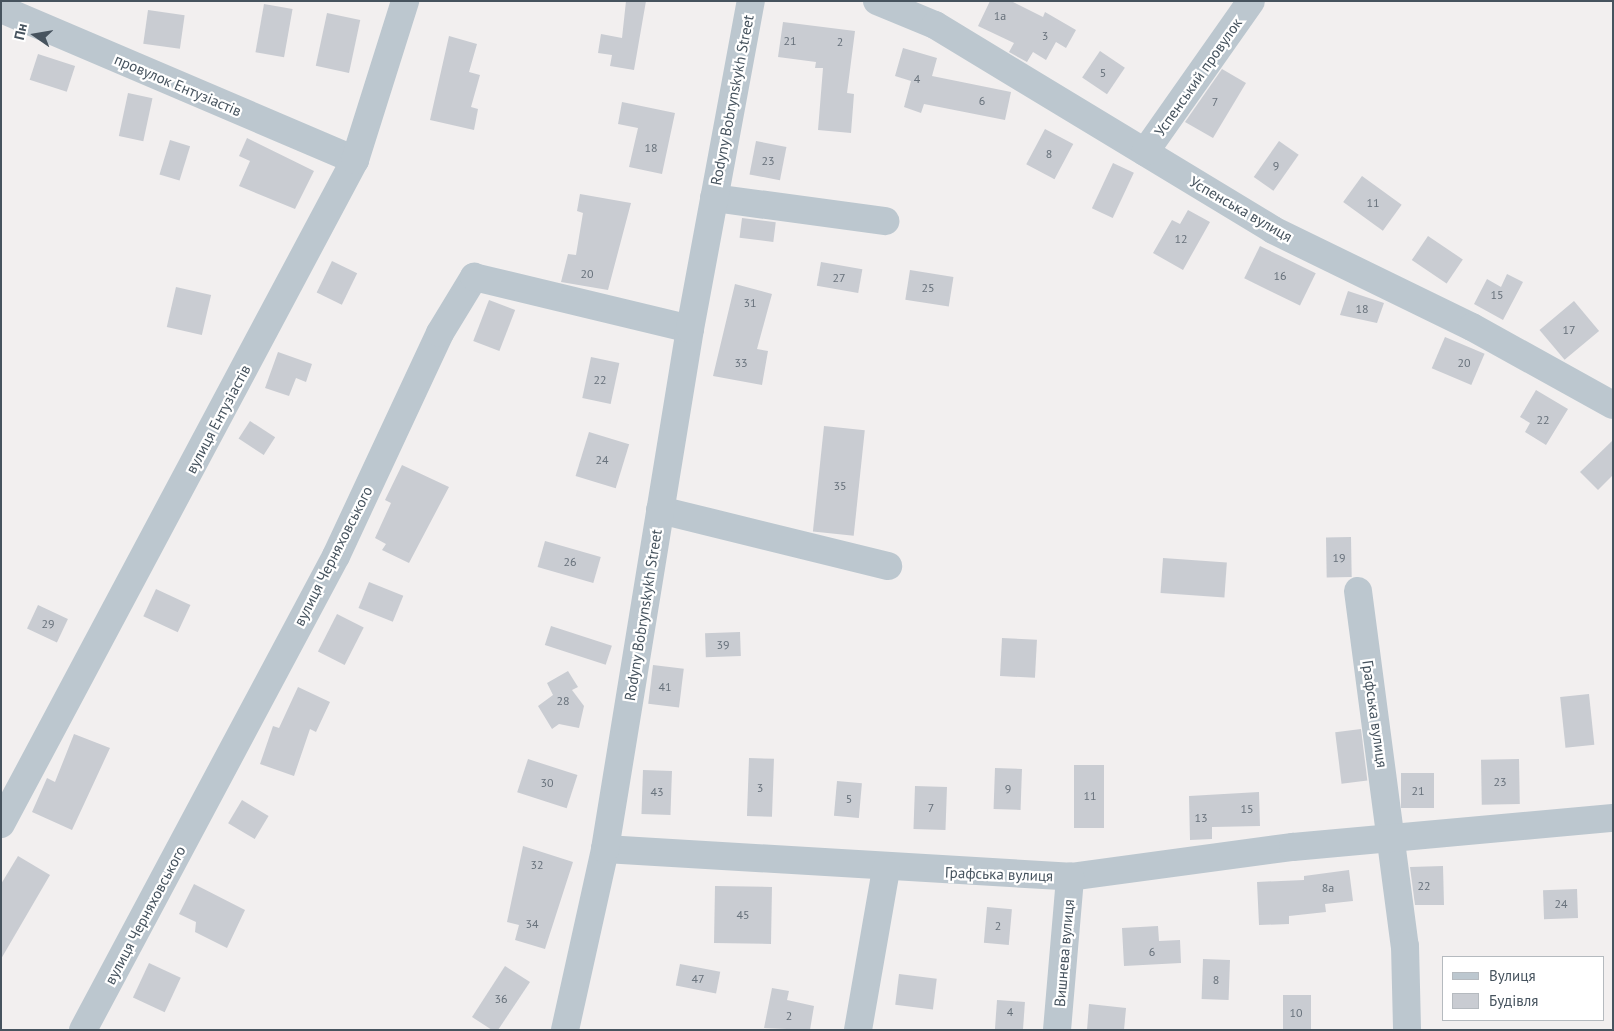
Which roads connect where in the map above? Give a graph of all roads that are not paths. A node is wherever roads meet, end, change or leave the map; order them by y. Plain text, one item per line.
1 (404, 1) edge
2 (751, 1) edge
3 (877, 1) edge
4 (1251, 1) edge
5 (1, 9) edge
6 (1144, 152) junction
7 (356, 160) junction
8 (714, 198) junction
9 (885, 221) dead end
10 (690, 329) junction
11 (1613, 406) edge
12 (660, 510) junction
13 (888, 566) dead end
14 (1358, 591) dead end
15 (1613, 818) edge
16 (1, 824) edge
17 (1392, 836) junction
18 (605, 849) junction
19 (886, 869) junction
20 (1070, 877) junction
21 (83, 1030) edge
22 (566, 1030) edge
23 (858, 1030) edge
24 (1057, 1030) edge
25 (1407, 1030) edge

1 - 7 street, вулиця Ентузіастів
2 - 8 street, Rodyny Bobrynskykh Street
3 - 6 street, Успенська вулиця
4 - 6 street, Успенський провулок
5 - 7 street, провулок Ентузіастів
6 - 11 street, Успенська вулиця
7 - 16 street, вулиця Ентузіастів
8 - 9 street, Rodyny Bobrynskykh Street
8 - 10 street, Rodyny Bobrynskykh Street
10 - 12 street, Rodyny Bobrynskykh Street
10 - 21 street, вулиця Черняховського
12 - 13 street
12 - 18 street, Rodyny Bobrynskykh Street
14 - 17 street, Графська вулиця
15 - 17 street, Графська вулиця
17 - 20 street, Графська вулиця
17 - 25 street, Графська вулиця
18 - 19 street, Графська вулиця
18 - 22 street, Rodyny Bobrynskykh Street
19 - 20 street, Графська вулиця
19 - 23 street
20 - 24 street, Вишнева вулиця

